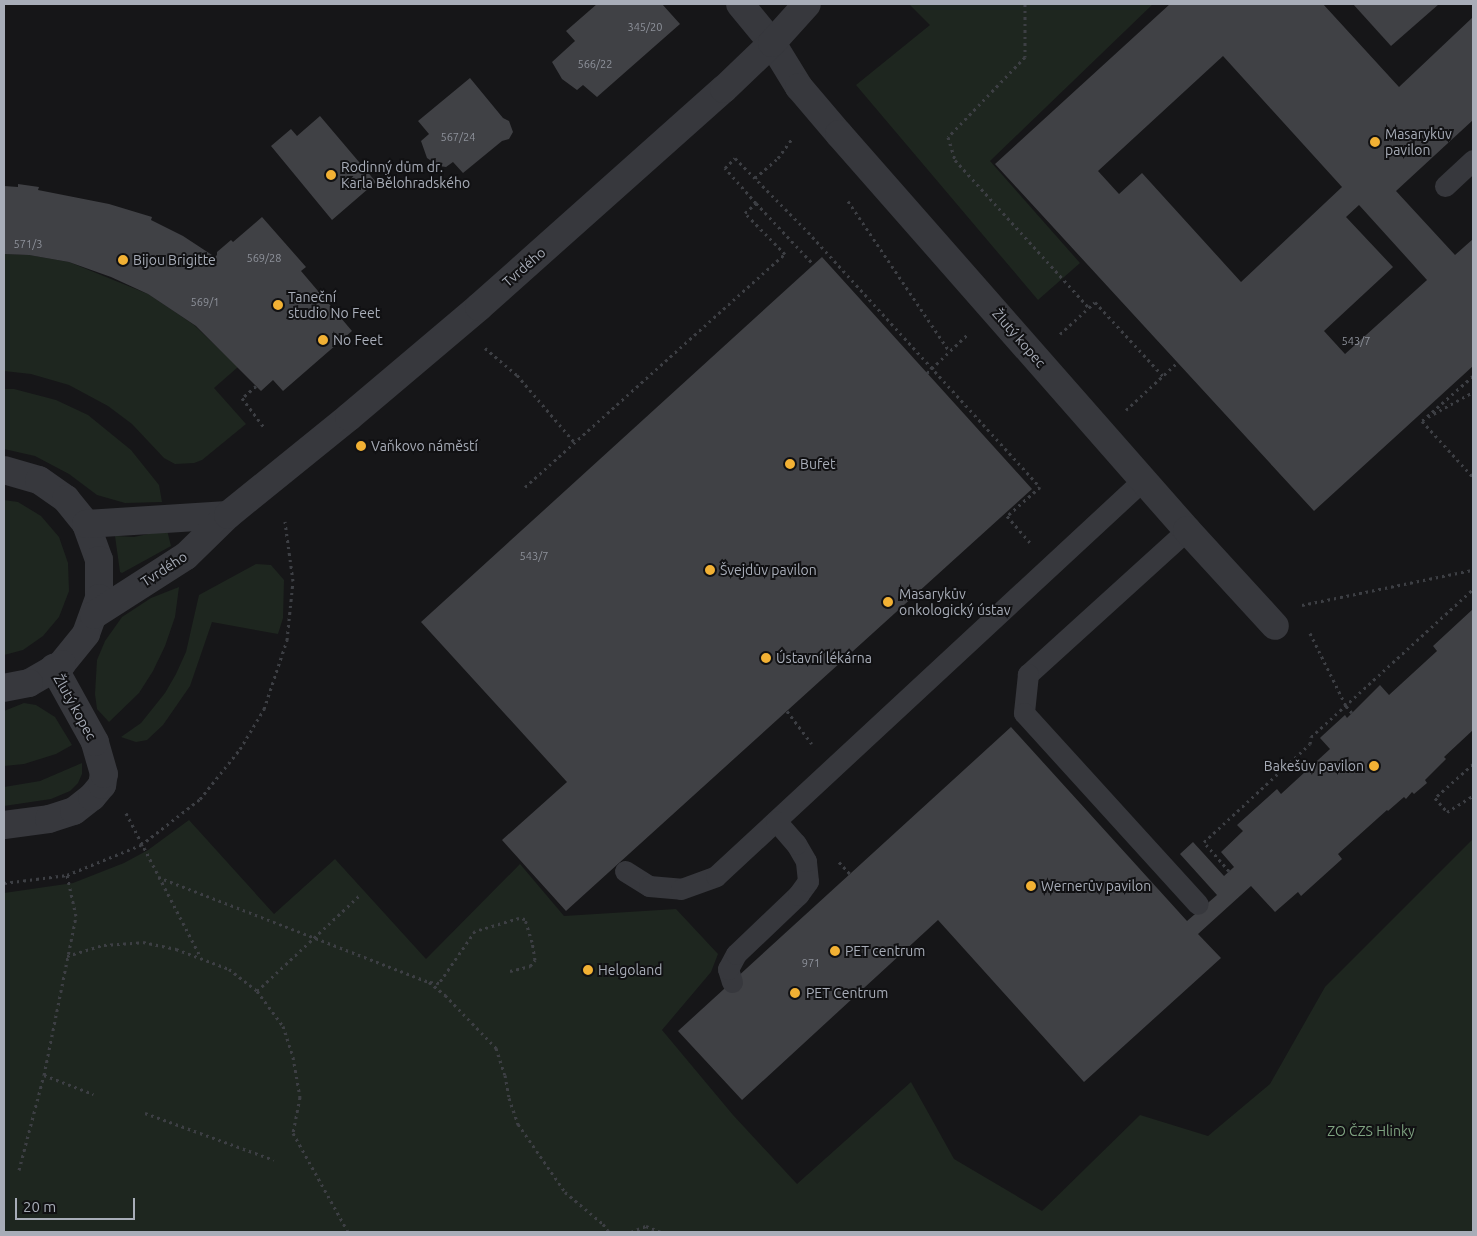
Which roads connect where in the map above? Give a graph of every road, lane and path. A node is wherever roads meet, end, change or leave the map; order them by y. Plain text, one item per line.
1 (740, 4) edge
2 (807, 4) edge
3 (1025, 4) edge
4 (772, 43) junction
5 (792, 139) dead end
6 (1473, 160) edge
7 (755, 178) junction
8 (1445, 186) dead end
9 (847, 200) dead end
10 (756, 203) junction
11 (814, 264) dead end
12 (1088, 308) junction
13 (1057, 336) dead end
14 (962, 339) dead end
15 (480, 344) dead end
16 (950, 352) junction
17 (1177, 363) dead end
18 (933, 367) junction
19 (927, 373) dead end
20 (1163, 376) junction
21 (1473, 376) edge
22 (256, 386) dead end
23 (1473, 392) edge
24 (1124, 412) dead end
25 (1422, 421) junction
26 (265, 428) dead end
27 (575, 443) junction
28 (4, 470) edge
29 (1473, 477) edge
30 (1143, 480) junction
31 (525, 487) dead end
32 (228, 515) junction
33 (285, 522) dead end
34 (86, 524) junction
35 (1186, 530) junction
36 (1032, 544) dead end
37 (1473, 570) edge
38 (1473, 589) edge
39 (1296, 606) dead end
40 (94, 615) junction
41 (1275, 626) dead end
42 (1309, 631) dead end
43 (54, 668) junction
44 (4, 688) edge
45 (1346, 706) junction
46 (1352, 713) dead end
47 (1473, 764) edge
48 (1473, 796) edge
49 (776, 821) junction
50 (4, 825) edge
51 (141, 845) junction
52 (624, 871) dead end
53 (1229, 871) dead end
54 (67, 875) junction
55 (158, 877) junction
56 (4, 883) edge
57 (362, 894) dead end
58 (1198, 904) dead end
59 (314, 938) junction
60 (67, 956) junction
61 (200, 957) junction
62 (510, 971) dead end
63 (429, 982) junction
64 (732, 982) dead end
65 (256, 991) junction
66 (44, 1075) junction
67 (93, 1094) dead end
68 (145, 1113) dead end
69 (274, 1160) dead end
70 (19, 1170) dead end
71 (348, 1232) edge
72 (609, 1232) edge
73 (630, 1232) edge
74 (660, 1232) edge

1 - 4 street, Žlutý kopec
2 - 4 street, Tvrdého
3 - 12 path
4 - 30 street, Žlutý kopec
4 - 32 street, Tvrdého
5 - 7 path
6 - 8 lane
7 - 10 path
7 - 18 path
9 - 16 path
10 - 11 path
10 - 27 path
12 - 13 path
12 - 20 path
14 - 16 path
15 - 27 path
16 - 18 path
17 - 20 path
18 - 19 path
18 - 36 path
20 - 24 path
21 - 25 path
22 - 26 path
23 - 25 path
25 - 29 path
27 - 31 path
28 - 34 street
30 - 35 street, Žlutý kopec
30 - 49 lane
32 - 34 street
32 - 40 street, Tvrdého
33 - 51 path
34 - 40 street
35 - 41 street, Žlutý kopec
35 - 58 lane
37 - 39 path
38 - 45 path
40 - 43 street
42 - 45 path
43 - 44 street
43 - 50 street, Žlutý kopec
45 - 46 path
45 - 53 path
47 - 48 path
49 - 52 lane
49 - 64 lane
51 - 54 path
51 - 55 path
54 - 56 path
54 - 60 path
55 - 59 path
55 - 61 path
57 - 59 path
59 - 63 path
59 - 65 path
60 - 61 path
60 - 66 path
61 - 65 path
62 - 63 path
63 - 72 path
65 - 71 path
66 - 67 path
66 - 70 path
68 - 69 path
73 - 74 path

